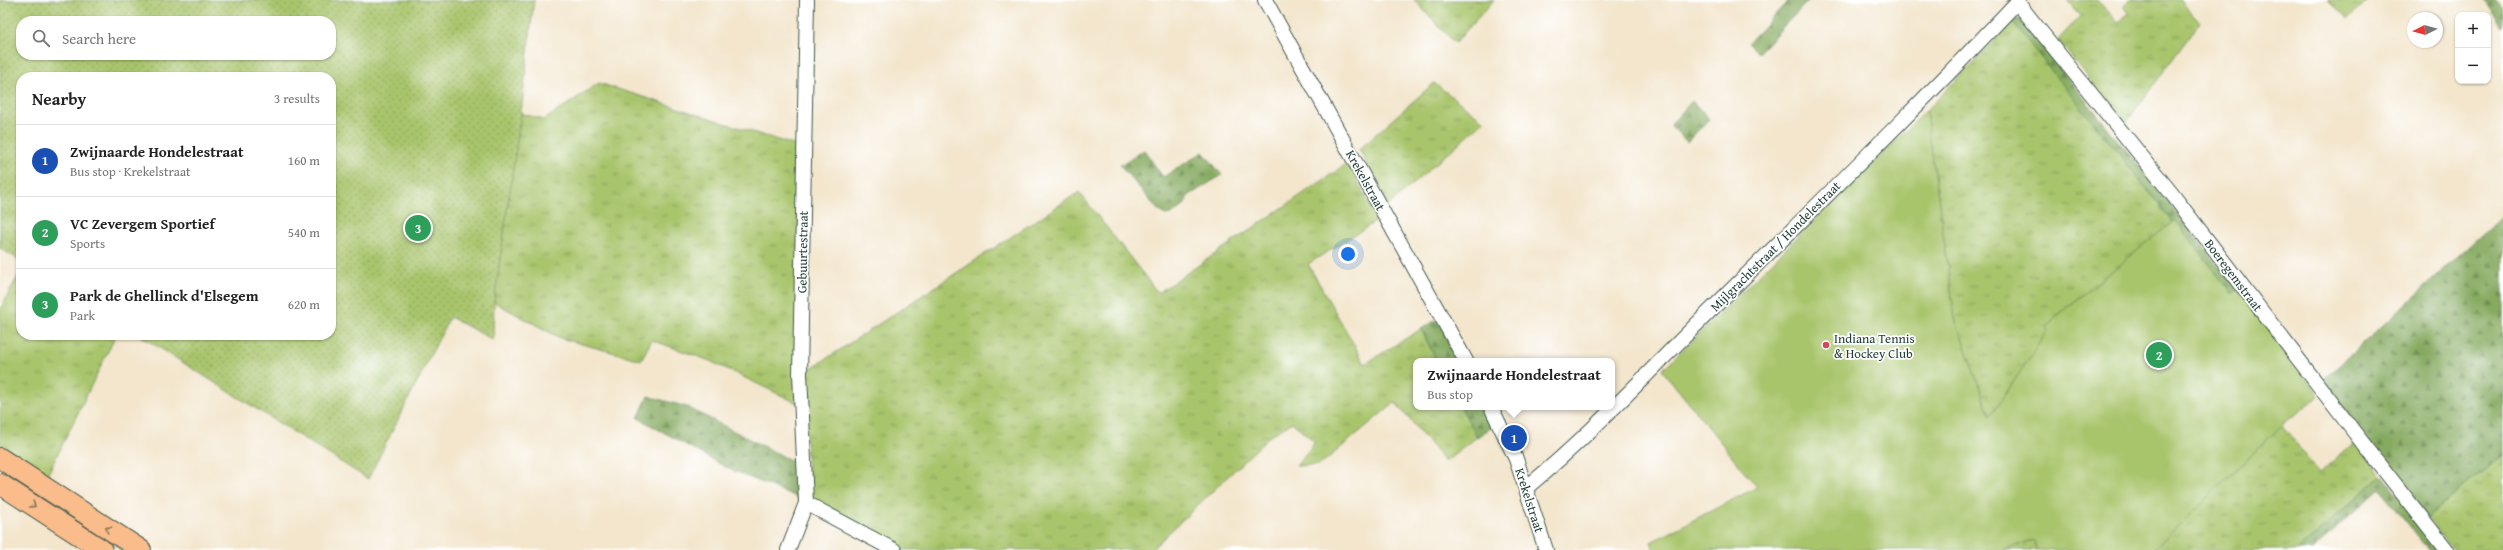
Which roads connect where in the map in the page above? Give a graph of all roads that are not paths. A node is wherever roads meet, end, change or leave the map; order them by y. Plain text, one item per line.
1 (806, 0) edge
2 (1265, 0) edge
3 (2018, 1) edge
4 (1464, 358) edge
5 (1615, 406) edge
6 (1492, 410) edge
7 (1611, 410) edge
8 (0, 458) edge
9 (0, 484) edge
10 (1526, 488) junction
11 (806, 503) junction
12 (102, 550) edge
13 (141, 550) edge
14 (788, 550) edge
15 (894, 550) edge
16 (1546, 550) edge
17 (2447, 550) edge

1 - 11 street, Gebuurtestraat
2 - 4 street, Krekelstraat
3 - 5 street, Mijlgrachtstraat / Hondelestraat
3 - 17 street, Boeregemstraat
6 - 10 street, Krekelstraat
7 - 10 street, Mijlgrachtstraat / Hondelestraat
13 -> 8 highway
9 -> 12 highway
10 - 16 street, Krekelstraat
11 - 14 street, Gebuurtestraat
11 - 15 street

